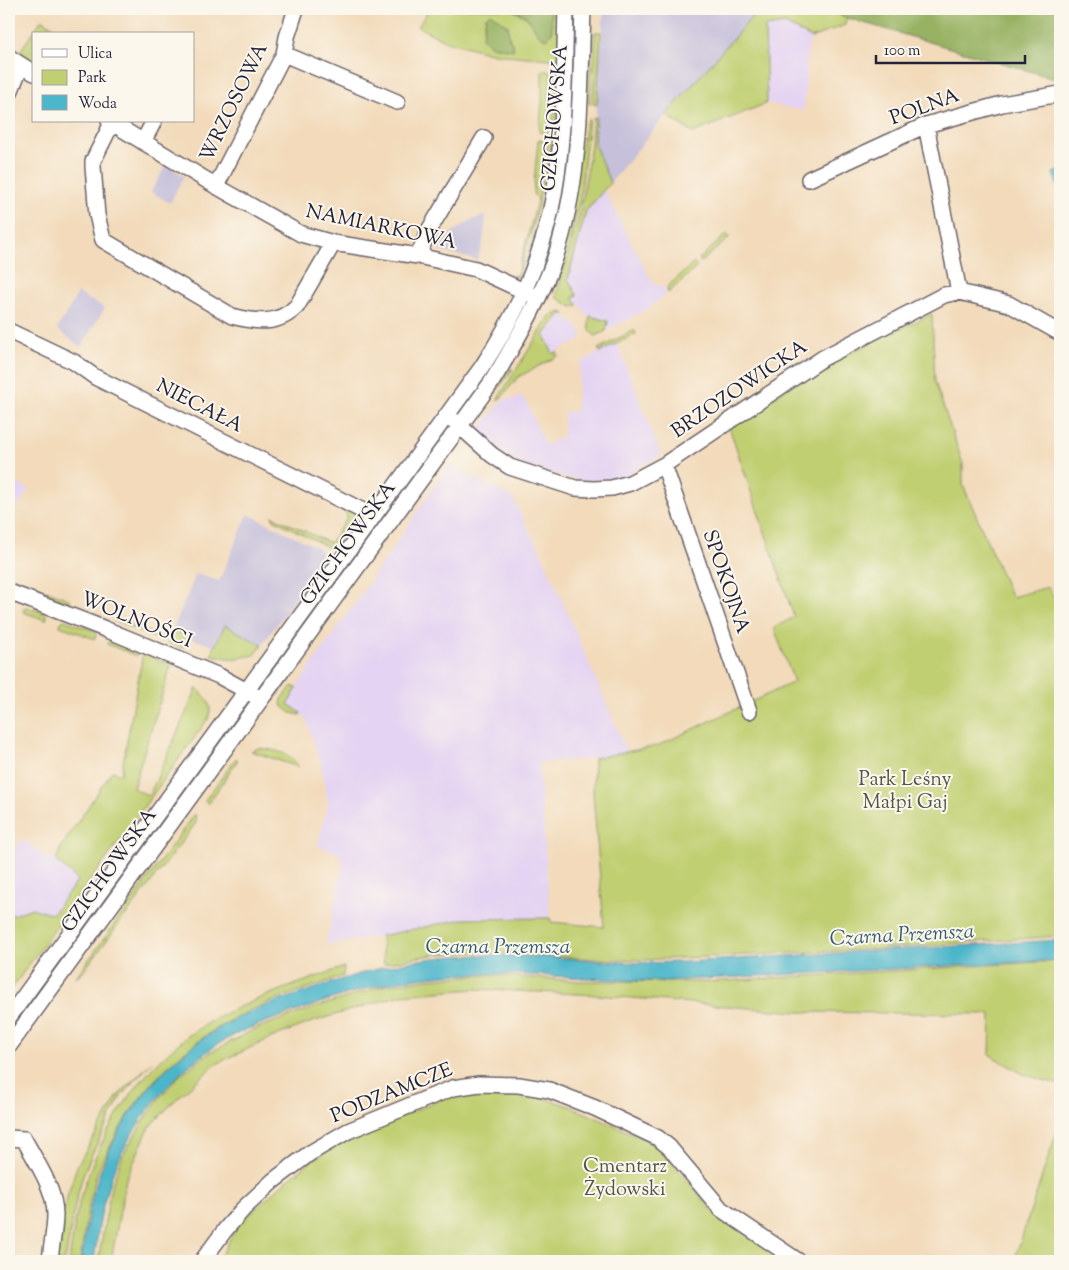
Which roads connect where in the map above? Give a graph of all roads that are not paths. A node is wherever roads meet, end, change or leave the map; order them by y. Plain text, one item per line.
1 (296, 9) edge
2 (566, 9) edge
3 (583, 9) edge
4 (284, 54) junction
5 (9, 57) edge
6 (28, 69) edge
7 (1060, 94) edge
8 (9, 95) edge
9 (397, 102) dead end
10 (111, 122) edge
11 (153, 122) edge
12 (926, 125) junction
13 (484, 138) dead end
14 (143, 142) junction
15 (809, 179) dead end
16 (216, 186) junction
17 (333, 243) junction
18 (418, 256) junction
19 (959, 292) junction
20 (531, 295) junction
21 (9, 330) edge
22 (1060, 333) edge
23 (447, 415) junction
24 (460, 425) junction
25 (664, 464) junction
26 (373, 516) junction
27 (9, 592) edge
28 (247, 691) junction
29 (260, 700) junction
30 (749, 711) dead end
31 (19, 1004) junction
32 (32, 1013) junction
33 (9, 1017) edge
34 (9, 1046) edge
35 (9, 1138) edge
36 (50, 1261) edge
37 (202, 1261) edge
38 (798, 1261) edge

1 - 4 street, WRZOSOWA
2 - 20 street, GZICHOWSKA
3 - 20 street, GZICHOWSKA
4 - 9 street
4 - 16 street, WRZOSOWA
5 - 6 street
6 - 8 street
7 - 12 street, POLNA
10 - 14 street, NAMIARKOWA
10 - 17 street
11 - 14 street
12 - 15 street, POLNA
12 - 19 street
13 - 18 street
14 - 16 street, NAMIARKOWA
16 - 17 street, NAMIARKOWA
17 - 18 street, NAMIARKOWA
18 - 20 street, NAMIARKOWA
19 - 22 street
19 - 25 street, BRZOZOWICKA
20 - 23 street, GZICHOWSKA
20 - 24 street, GZICHOWSKA
21 - 26 street, NIECAŁA
23 - 24 street, BRZOZOWICKA
23 - 26 street, GZICHOWSKA
24 - 25 street, BRZOZOWICKA
24 - 29 street, GZICHOWSKA
25 - 30 street, SPOKOJNA
26 - 28 street, GZICHOWSKA
27 - 28 street, WOLNOŚCI
28 - 29 street, WOLNOŚCI
28 - 31 street, GZICHOWSKA
29 - 32 street, GZICHOWSKA
31 - 32 street
31 - 33 street, GZICHOWSKA
32 - 34 street, GZICHOWSKA
35 - 36 street
37 - 38 street, PODZAMCZE

